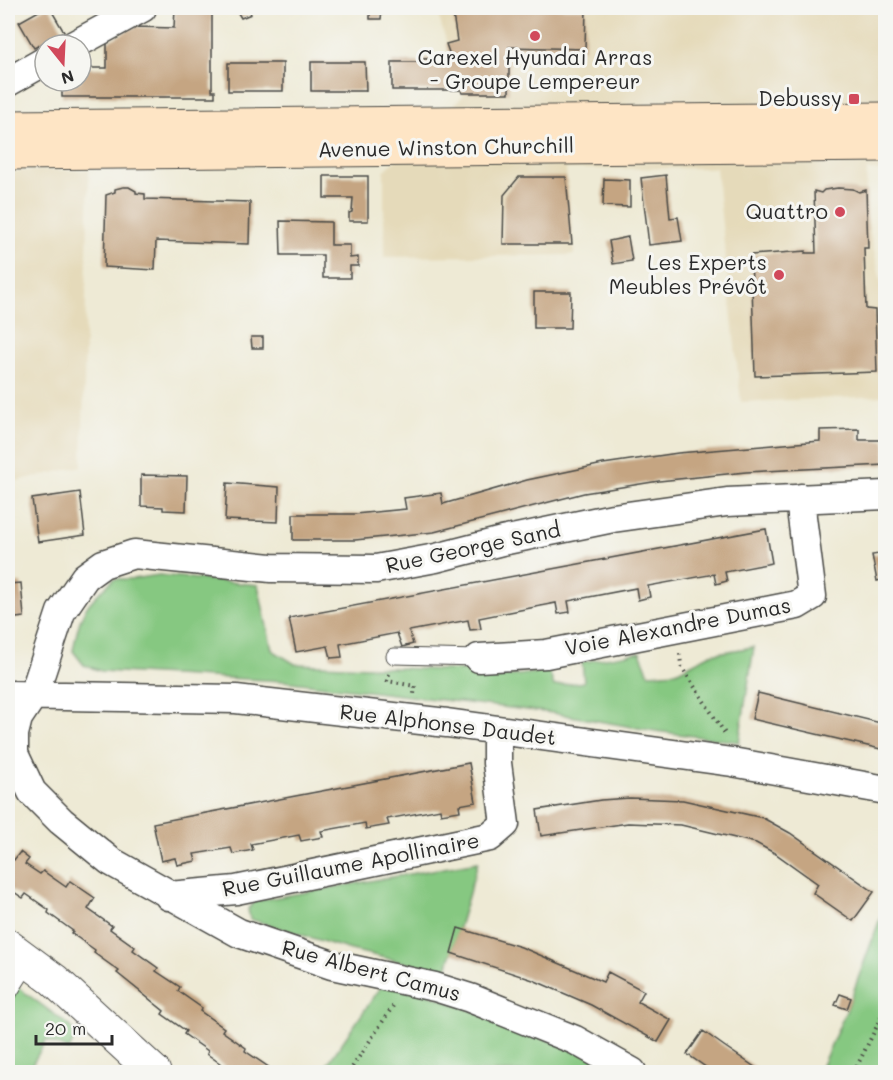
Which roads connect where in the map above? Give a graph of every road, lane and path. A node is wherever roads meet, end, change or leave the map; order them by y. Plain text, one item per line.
1 (142, 8) edge
2 (93, 35) edge
3 (33, 68) edge
4 (8, 82) edge
5 (885, 120) edge
6 (8, 127) edge
7 (885, 145) edge
8 (8, 153) edge
9 (885, 495) edge
10 (801, 498) junction
11 (677, 630) junction
12 (394, 656) dead end
13 (479, 658) joint
14 (21, 694) edge
15 (497, 730) junction
16 (727, 736) dead end
17 (885, 790) edge
18 (169, 896) junction
19 (18, 954) edge
20 (409, 982) junction
21 (8, 995) edge
22 (885, 1001) edge
23 (154, 1072) edge
24 (349, 1072) edge
25 (632, 1072) edge
26 (854, 1072) edge

1 - 2 street
3 - 4 street
5 - 6 main road, Avenue Winston Churchill
7 - 8 main road, Avenue Winston Churchill
9 - 10 street, Rue George Sand
10 - 11 street, Voie Alexandre Dumas
10 - 14 street, Rue George Sand
11 - 13 street, Voie Alexandre Dumas
11 - 16 path
12 - 13 lane
14 - 15 street, Rue Alphonse Daudet
14 - 18 street, Rue Albert Camus
15 - 17 street, Rue Alphonse Daudet
15 - 18 street, Rue Guillaume Apollinaire
18 - 20 street, Rue Albert Camus
19 - 21 lane
19 - 23 street
20 - 24 path
20 - 25 street, Rue Albert Camus
22 - 26 path

